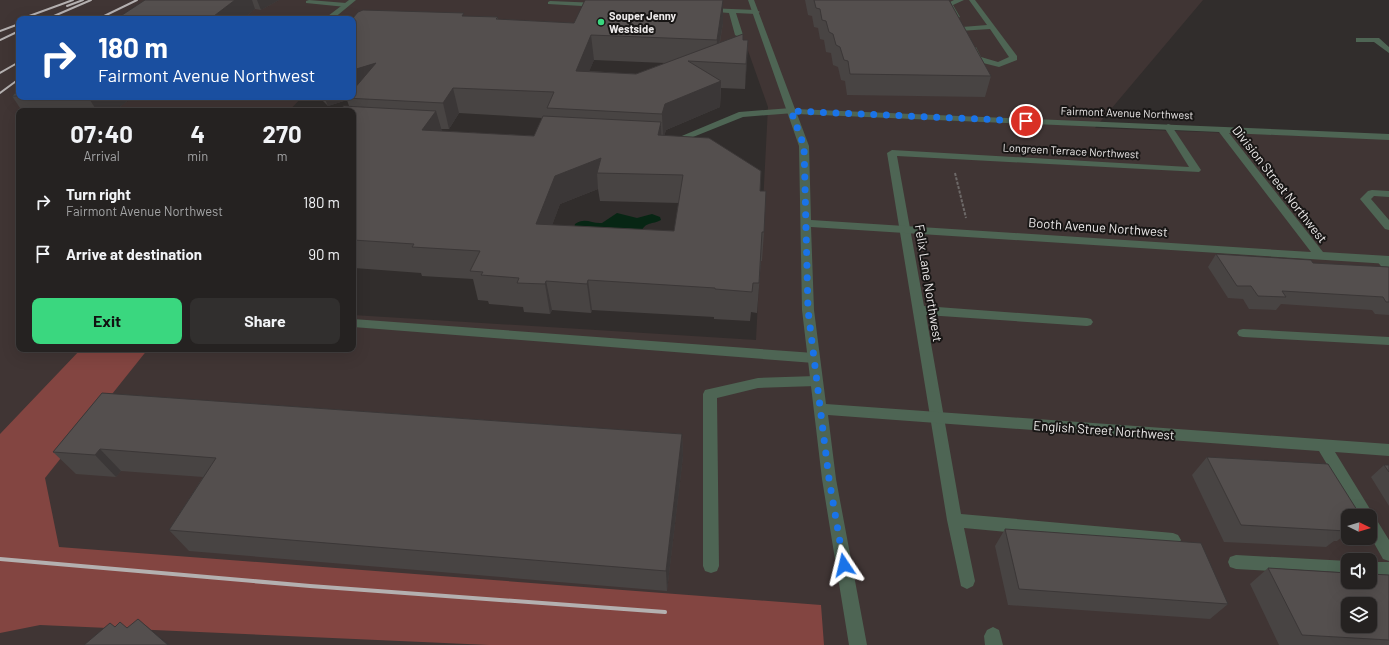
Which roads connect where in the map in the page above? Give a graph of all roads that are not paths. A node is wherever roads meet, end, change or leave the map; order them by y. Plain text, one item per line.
1 (751, 0) edge
2 (961, 0) edge
3 (972, 0) edge
4 (308, 2) dead end
5 (349, 2) edge
6 (550, 3) dead end
7 (604, 6) edge
8 (698, 9) edge
9 (732, 11) junction
10 (756, 12) junction
11 (332, 16) edge
12 (992, 27) junction
13 (739, 35) edge
14 (966, 35) junction
15 (1359, 40) dead end
16 (1389, 51) edge
17 (791, 111) junction
18 (1168, 127) junction
19 (1221, 129) junction
20 (1389, 137) edge
21 (664, 145) edge
22 (892, 153) joint
23 (1389, 194) edge
24 (806, 223) junction
25 (1389, 228) edge
26 (906, 229) junction
27 (1319, 255) junction
28 (1387, 263) edge
29 (919, 310) junction
30 (1087, 322) dead end
31 (356, 323) edge
32 (1243, 332) dead end
33 (1389, 341) edge
34 (814, 358) junction
35 (816, 381) junction
36 (819, 409) junction
37 (937, 417) junction
38 (1324, 445) junction
39 (1389, 450) edge
40 (1362, 509) edge
41 (955, 520) junction
42 (1377, 534) edge
43 (1173, 540) edge
44 (1389, 554) edge
45 (1236, 562) dead end
46 (711, 566) dead end
47 (1341, 568) edge
48 (1377, 569) edge
49 (1389, 570) edge
50 (967, 581) dead end
51 (858, 645) edge

1 - 10 street
2 - 14 street
3 - 12 street
4 - 5 street
5 - 11 street
6 - 7 street
8 - 9 street
9 - 10 street
9 - 13 street
10 - 17 street
12 - 14 street
12 - 14 street
15 - 16 street
17 - 18 street, Fairmont Avenue Northwest
17 - 21 street, Fairmont Avenue Northwest
17 - 24 street
18 - 19 street, Fairmont Avenue Northwest
18 - 22 street, Longreen Terrace Northwest
19 - 20 street, Fairmont Avenue Northwest
19 - 27 street, Division Street Northwest
22 - 26 street, Felix Lane Northwest
23 - 25 street
24 - 26 street, Booth Avenue Northwest
24 - 34 street
26 - 27 street, Booth Avenue Northwest
26 - 29 street, Felix Lane Northwest
27 - 28 street, Booth Avenue Northwest
29 - 30 street
29 - 37 street, Felix Lane Northwest
31 - 34 street
32 - 33 street
34 - 35 street
35 - 36 street
35 - 46 street
36 - 37 street, English Street Northwest
36 - 51 street
37 - 38 street, English Street Northwest
37 - 41 street, Felix Lane Northwest
38 - 39 street, English Street Northwest
38 - 40 street
41 - 43 street
41 - 50 street, Felix Lane Northwest
42 - 44 street
45 - 47 street
48 - 49 street

